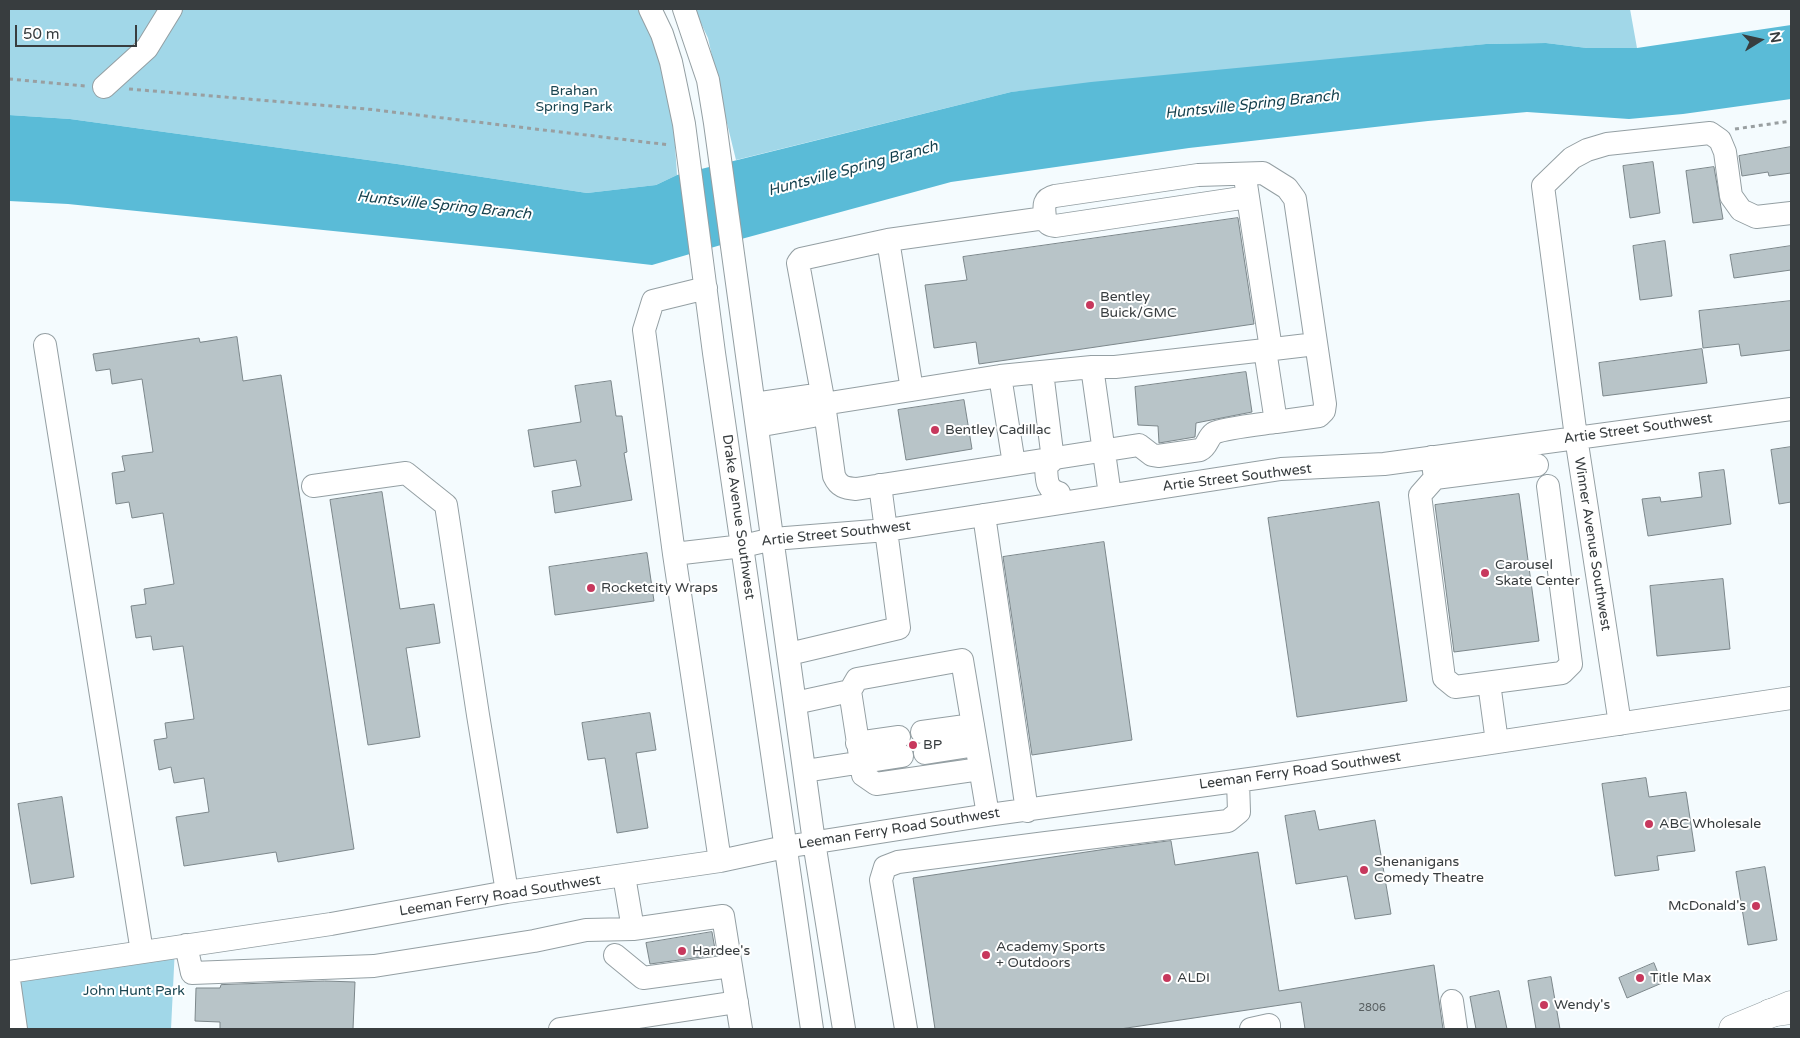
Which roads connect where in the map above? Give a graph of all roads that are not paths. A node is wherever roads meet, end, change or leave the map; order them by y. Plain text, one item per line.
1 (171, 9) edge
2 (650, 9) edge
3 (684, 9) edge
4 (104, 87) road end
5 (1244, 173) junction
6 (1248, 197) junction
7 (1791, 213) edge
8 (1046, 218) junction
9 (888, 240) junction
10 (706, 288) junction
11 (45, 344) dead end
12 (1316, 344) junction
13 (1268, 350) junction
14 (1092, 367) junction
15 (1042, 372) junction
16 (1000, 376) junction
17 (912, 390) junction
18 (754, 404) junction
19 (820, 405) junction
20 (1791, 409) edge
21 (1276, 422) junction
22 (757, 426) junction
23 (1576, 437) junction
24 (1104, 450) junction
25 (1536, 454) junction
26 (1053, 459) junction
27 (1014, 464) junction
28 (1434, 468) junction
29 (1583, 481) junction
30 (880, 485) junction
31 (314, 486) dead end
32 (1548, 486) junction
33 (1110, 495) junction
34 (1060, 498) junction
35 (984, 515) junction
36 (887, 530) junction
37 (773, 540) junction
38 (742, 546) junction
39 (674, 554) junction
40 (789, 654) junction
41 (1489, 683) junction
42 (850, 691) junction
43 (1791, 698) edge
44 (796, 703) junction
45 (1620, 724) junction
46 (975, 735) junction
47 (923, 742) dead end
48 (1497, 742) junction
49 (900, 746) dead end
50 (859, 753) junction
51 (980, 769) junction
52 (804, 771) junction
53 (1238, 781) junction
54 (1027, 811) junction
55 (988, 815) junction
56 (927, 826) junction
57 (814, 842) junction
58 (785, 847) junction
59 (933, 858) junction
60 (720, 861) junction
61 (624, 876) junction
62 (507, 892) junction
63 (633, 929) junction
64 (186, 945) junction
65 (142, 952) junction
66 (615, 955) dead end
67 (731, 966) junction
68 (9, 972) edge
69 (9, 980) edge
70 (1452, 1001) dead end
71 (737, 1002) junction
72 (1784, 1009) edge
73 (16, 1029) edge
74 (560, 1029) edge
75 (741, 1029) edge
76 (812, 1029) edge
77 (841, 1029) edge
78 (906, 1029) edge
79 (1251, 1029) edge
80 (1269, 1029) edge
81 (1456, 1029) edge
82 (1732, 1029) edge

1 - 4 street
2 - 10 street, Drake Avenue Southwest
3 - 18 street
5 - 6 street
5 - 8 street
5 - 12 street
6 - 8 street
6 - 13 street
7 - 23 street, Winner Avenue Southwest
8 - 9 street
9 - 17 street
9 - 19 street
10 - 38 street, Drake Avenue Southwest
10 - 39 street
11 - 65 street
12 - 13 street
12 - 21 street
13 - 14 street
13 - 21 street
14 - 15 street
14 - 24 street
15 - 16 street
15 - 26 street
16 - 17 street
16 - 27 street
17 - 19 street
18 - 19 street
18 - 22 street
19 - 22 street
19 - 30 street
20 - 23 street, Artie Street Southwest
21 - 24 street
22 - 37 street
23 - 25 street, Artie Street Southwest
23 - 29 street, Winner Avenue Southwest
24 - 26 street
24 - 33 street
25 - 28 street, Artie Street Southwest
25 - 32 street
26 - 27 street
26 - 34 street
27 - 30 street
28 - 33 street, Artie Street Southwest
28 - 41 street
29 - 32 street
29 - 45 street, Winner Avenue Southwest
30 - 36 street
31 - 62 street
32 - 41 street
33 - 34 street, Artie Street Southwest
34 - 35 street, Artie Street Southwest
35 - 36 street, Artie Street Southwest
35 - 54 street
36 - 37 street, Artie Street Southwest
36 - 40 street
37 - 38 street, Artie Street Southwest
37 - 40 street
38 - 39 street, Artie Street Southwest
38 - 58 street, Drake Avenue Southwest
39 - 60 street
40 - 44 street
41 - 48 street
42 - 44 street
42 - 46 street
42 - 50 street
43 - 45 street, Leeman Ferry Road Southwest
44 - 52 street
45 - 48 street, Leeman Ferry Road Southwest
46 - 47 street
46 - 51 street
48 - 53 street, Leeman Ferry Road Southwest
49 - 50 street
50 - 51 street
50 - 52 street
51 - 55 street
52 - 57 street
53 - 54 street, Leeman Ferry Road Southwest
53 - 59 street
54 - 55 street, Leeman Ferry Road Southwest
55 - 56 street, Leeman Ferry Road Southwest
56 - 57 street, Leeman Ferry Road Southwest
56 - 59 street
57 - 58 street, Leeman Ferry Road Southwest
57 - 77 street
58 - 60 street, Leeman Ferry Road Southwest
58 - 76 street, Drake Avenue Southwest
59 - 78 street
60 - 61 street, Leeman Ferry Road Southwest
61 - 62 street, Leeman Ferry Road Southwest
61 - 63 street
62 - 64 street, Leeman Ferry Road Southwest
63 - 64 street
63 - 67 street
64 - 65 street, Leeman Ferry Road Southwest
65 - 68 street, Leeman Ferry Road Southwest
66 - 67 street
67 - 71 street
69 - 73 street
70 - 81 street
71 - 74 street
71 - 75 street
72 - 82 main road
79 - 80 street

